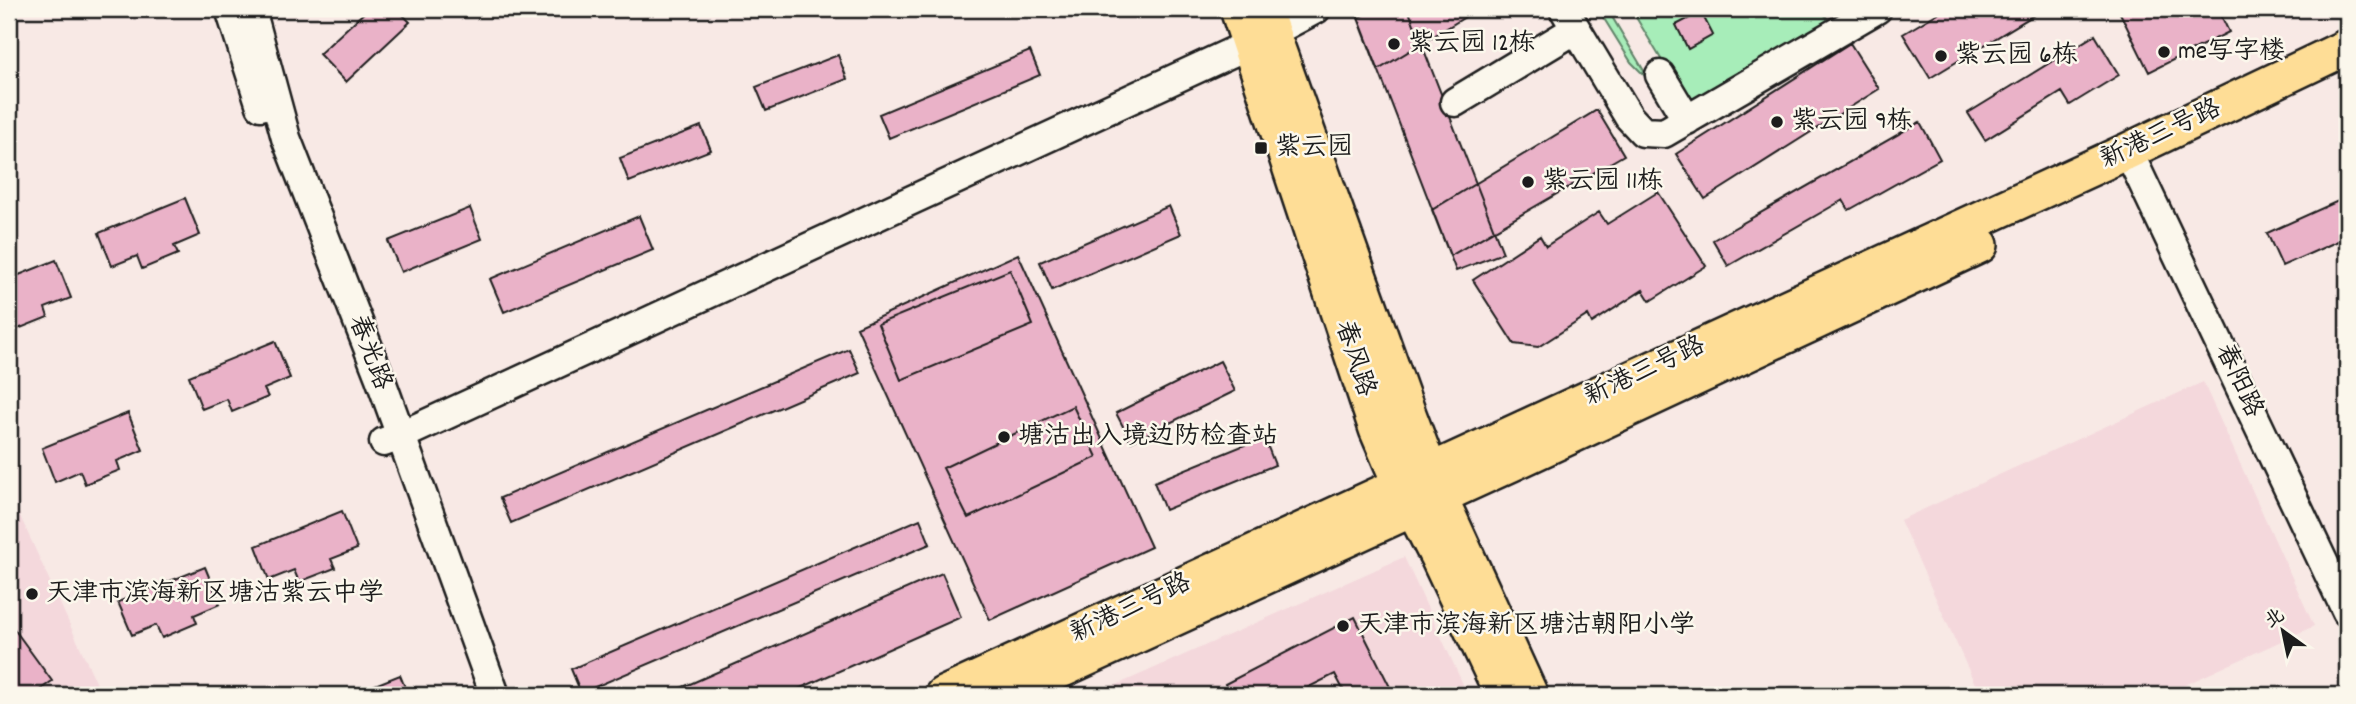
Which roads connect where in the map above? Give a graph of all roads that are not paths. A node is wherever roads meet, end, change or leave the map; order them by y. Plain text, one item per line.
1 (230, 9) edge
2 (251, 9) edge
3 (1238, 9) edge
4 (1877, 9) edge
5 (1314, 10) edge
6 (1570, 19) edge
7 (1837, 19) edge
8 (1261, 28) edge
9 (2347, 47) edge
10 (2347, 71) edge
11 (1660, 75) dead end
12 (1455, 102) dead end
13 (1687, 120) junction
14 (2133, 161) junction
15 (1392, 422) junction
16 (392, 439) junction
17 (1481, 462) junction
18 (1419, 489) junction
19 (1345, 525) junction
20 (1449, 550) junction
21 (2347, 611) edge
22 (475, 695) edge
23 (495, 695) edge
24 (943, 695) edge
25 (1006, 695) edge
26 (1503, 695) edge
27 (1531, 695) edge

1 - 16 street, 春光路
2 - 16 street, 春光路
3 - 8 main road, 春风路
4 - 7 street
5 - 8 street
6 - 12 street
6 - 13 street
7 - 13 street
8 - 15 main road, 春风路
8 - 16 street
9 - 14 main road, 新港三号路
10 - 14 main road, 新港三号路
11 - 13 street
14 - 17 main road, 新港三号路
14 - 21 street, 春阳路
15 - 18 main road
15 - 19 main road
16 - 22 street, 春光路
16 - 23 street, 春光路
17 - 18 main road, 新港三号路
17 - 20 main road
18 - 19 main road, 新港三号路
18 - 20 main road
19 - 24 main road, 新港三号路
19 - 25 main road, 新港三号路
20 - 26 main road
20 - 27 main road

